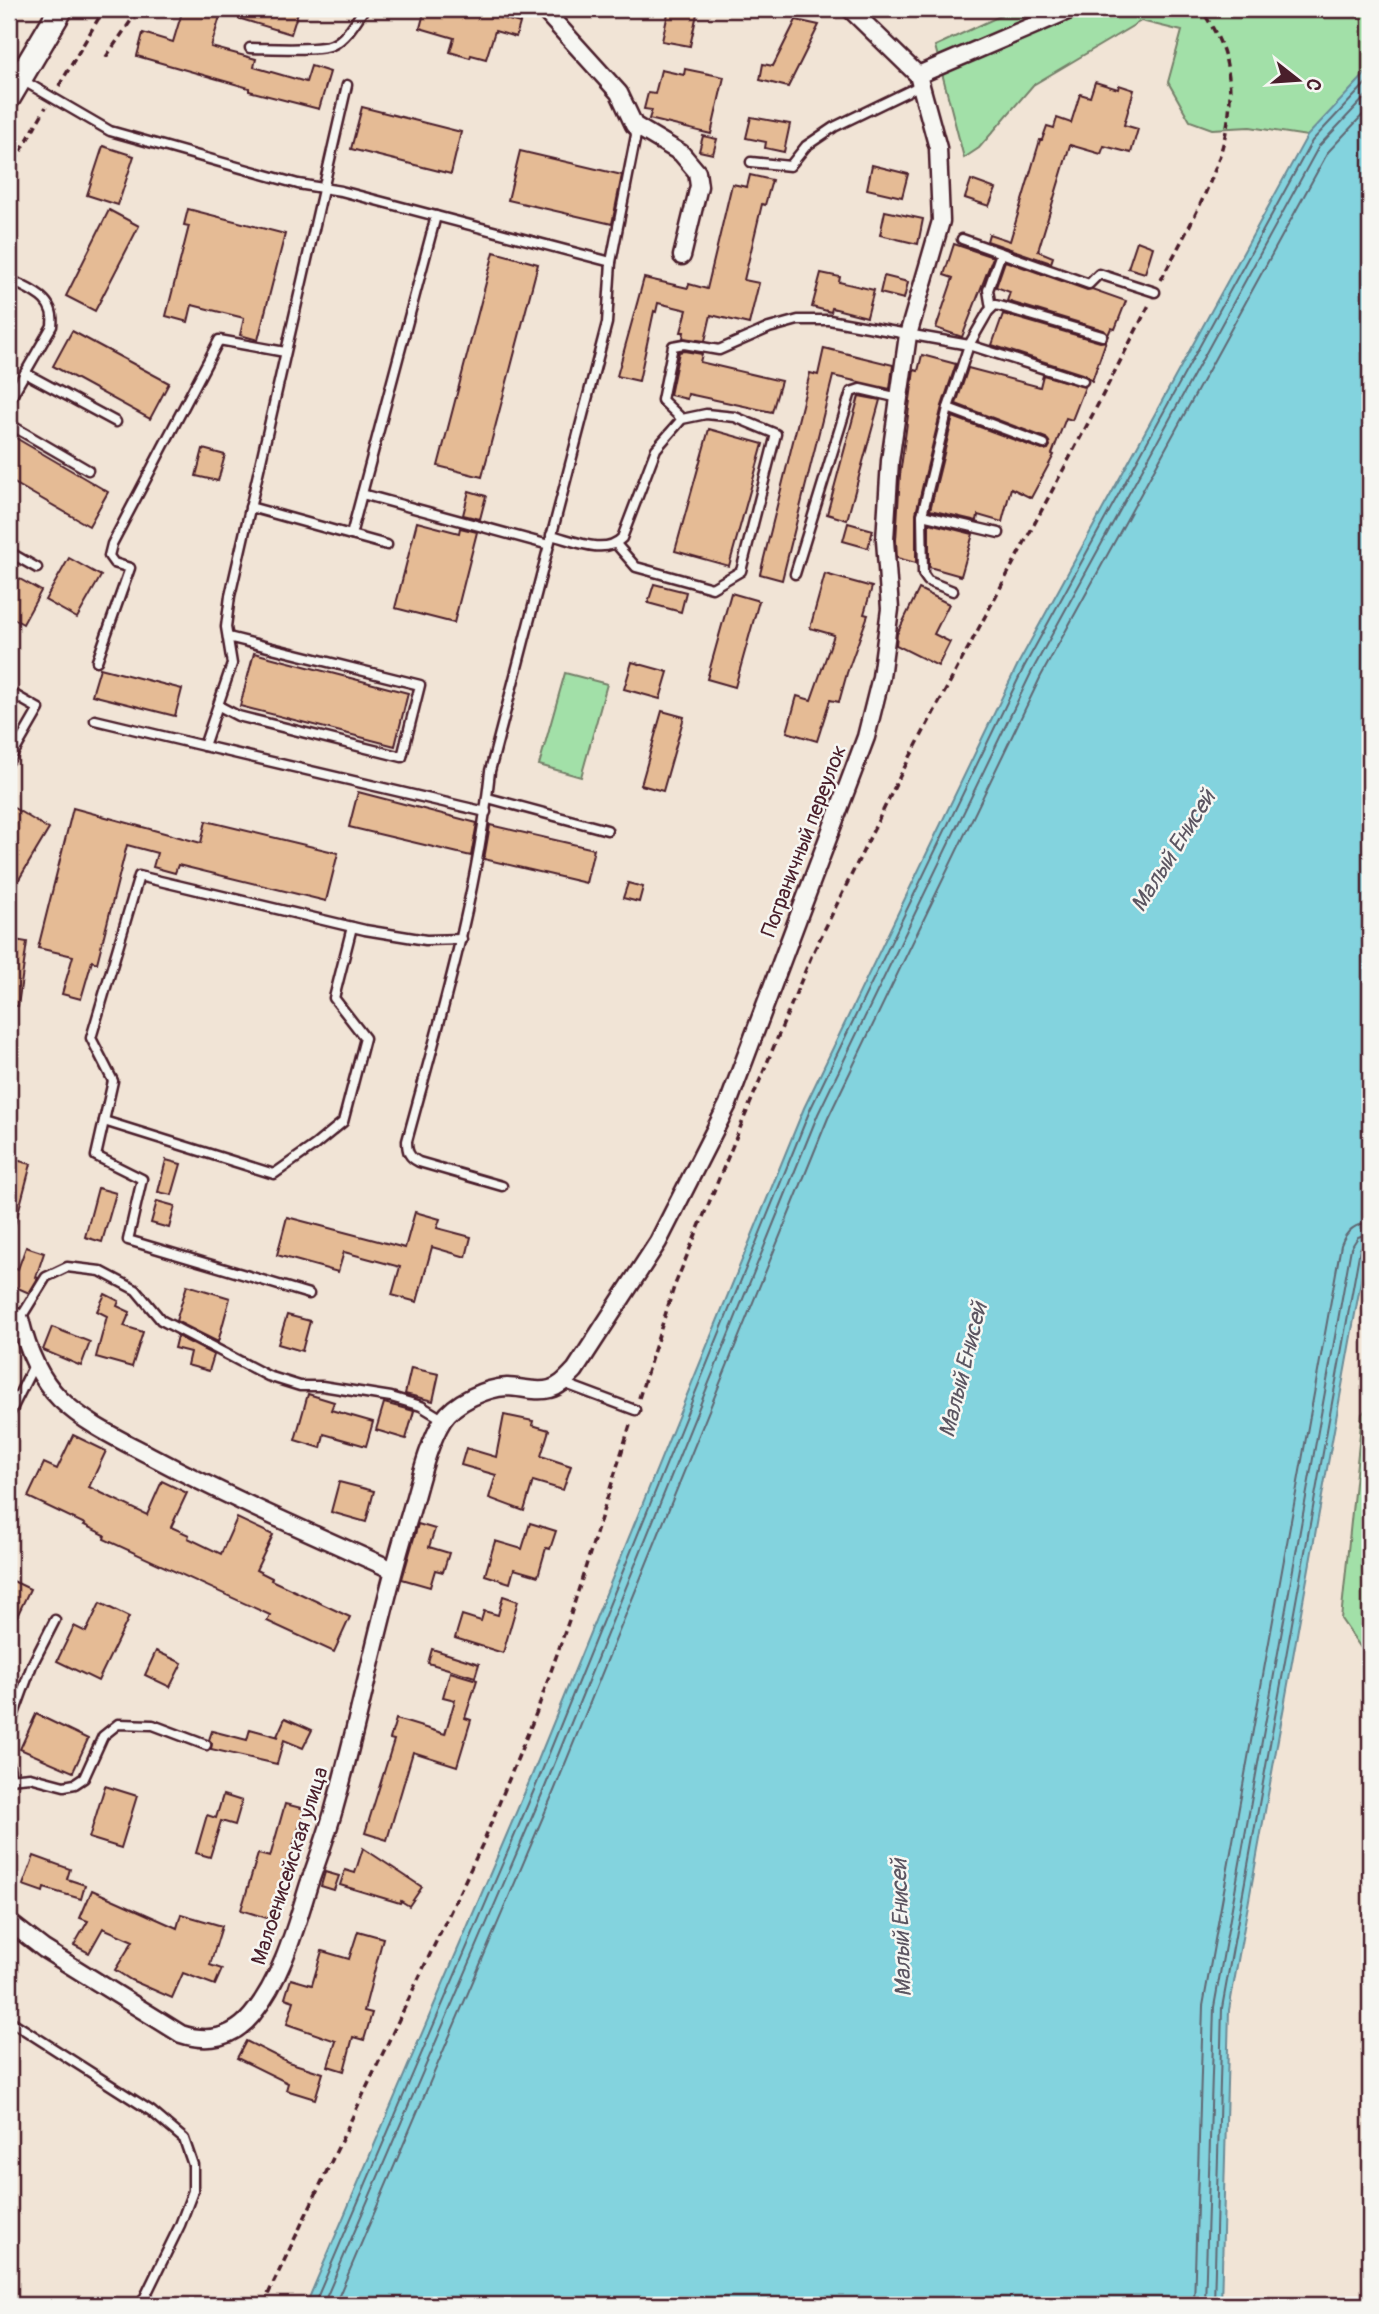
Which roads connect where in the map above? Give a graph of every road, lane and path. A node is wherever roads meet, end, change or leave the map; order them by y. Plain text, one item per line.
1 (61, 9) edge
2 (139, 9) edge
3 (364, 9) edge
4 (543, 9) edge
5 (850, 9) edge
6 (1072, 9) edge
7 (1201, 9) edge
8 (250, 48) dead end
9 (106, 57) dead end
10 (919, 80) junction
11 (347, 85) dead end
12 (14, 88) edge
13 (634, 125) junction
14 (751, 162) dead end
15 (323, 188) junction
16 (436, 216) junction
17 (962, 239) dead end
18 (1001, 253) junction
19 (682, 256) dead end
20 (611, 262) junction
21 (9, 279) edge
22 (1155, 292) junction
23 (991, 308) junction
24 (908, 335) junction
25 (1102, 336) dead end
26 (969, 345) junction
27 (285, 352) junction
28 (25, 373) junction
29 (1083, 382) dead end
30 (899, 398) junction
31 (9, 401) edge
32 (948, 408) junction
33 (682, 419) junction
34 (116, 422) dead end
35 (9, 424) edge
36 (1044, 443) dead end
37 (88, 470) dead end
38 (362, 494) junction
39 (250, 507) junction
40 (922, 515) junction
41 (999, 533) dead end
42 (351, 535) junction
43 (551, 535) junction
44 (616, 544) junction
45 (387, 545) dead end
46 (549, 545) junction
47 (9, 552) edge
48 (37, 568) dead end
49 (795, 574) dead end
50 (953, 591) dead end
51 (228, 637) junction
52 (97, 662) dead end
53 (9, 692) edge
54 (219, 706) junction
55 (95, 720) dead end
56 (204, 746) junction
57 (9, 761) edge
58 (488, 798) junction
59 (486, 812) junction
60 (607, 830) dead end
61 (352, 927) junction
62 (462, 939) junction
63 (104, 1121) junction
64 (502, 1186) dead end
65 (309, 1294) dead end
66 (14, 1316) edge
67 (34, 1365) junction
68 (563, 1383) junction
69 (635, 1410) junction
70 (9, 1415) edge
71 (444, 1420) junction
72 (393, 1570) junction
73 (55, 1620) dead end
74 (9, 1728) edge
75 (205, 1745) dead end
76 (9, 1765) edge
77 (10, 1779) edge
78 (9, 1922) edge
79 (9, 2020) edge
80 (141, 2305) edge
81 (263, 2305) edge

1 - 12 main road
2 - 9 path
3 - 8 lane
4 - 13 street
5 - 10 street
6 - 10 street
7 - 22 path
10 - 14 lane
10 - 24 street, Пограничный переулок
11 - 15 lane
12 - 15 lane
13 - 19 street
13 - 20 lane
15 - 16 lane
15 - 27 lane
16 - 20 lane
16 - 38 lane
17 - 18 lane
18 - 22 lane
18 - 23 lane
20 - 43 lane
21 - 28 lane
22 - 69 path
23 - 25 lane
23 - 26 lane
24 - 26 lane
24 - 30 street, Пограничный переулок
24 - 33 lane
26 - 29 lane
26 - 32 lane
27 - 39 lane
27 - 52 lane
28 - 31 lane
28 - 34 lane
30 - 49 lane
30 - 68 street, Пограничный переулок
32 - 36 lane
32 - 40 lane
33 - 44 lane
33 - 44 lane
35 - 37 lane
38 - 42 lane
38 - 46 lane
39 - 42 lane
39 - 51 lane
40 - 41 lane
40 - 50 lane
42 - 45 lane
43 - 44 lane
43 - 46 lane
46 - 58 lane
47 - 48 lane
51 - 54 lane
51 - 54 lane
53 - 57 lane
54 - 56 lane
55 - 56 lane
56 - 59 lane
58 - 59 lane
58 - 60 lane
59 - 62 lane
61 - 62 lane
61 - 63 lane
61 - 63 lane
62 - 64 lane
63 - 65 lane
66 - 67 street
66 - 71 lane
67 - 70 lane
67 - 72 street
68 - 69 lane
68 - 71 street
69 - 81 path
71 - 72 street
72 - 78 street, Малоенисейская улица
73 - 74 lane
75 - 77 lane
76 - 77 lane
79 - 80 lane

